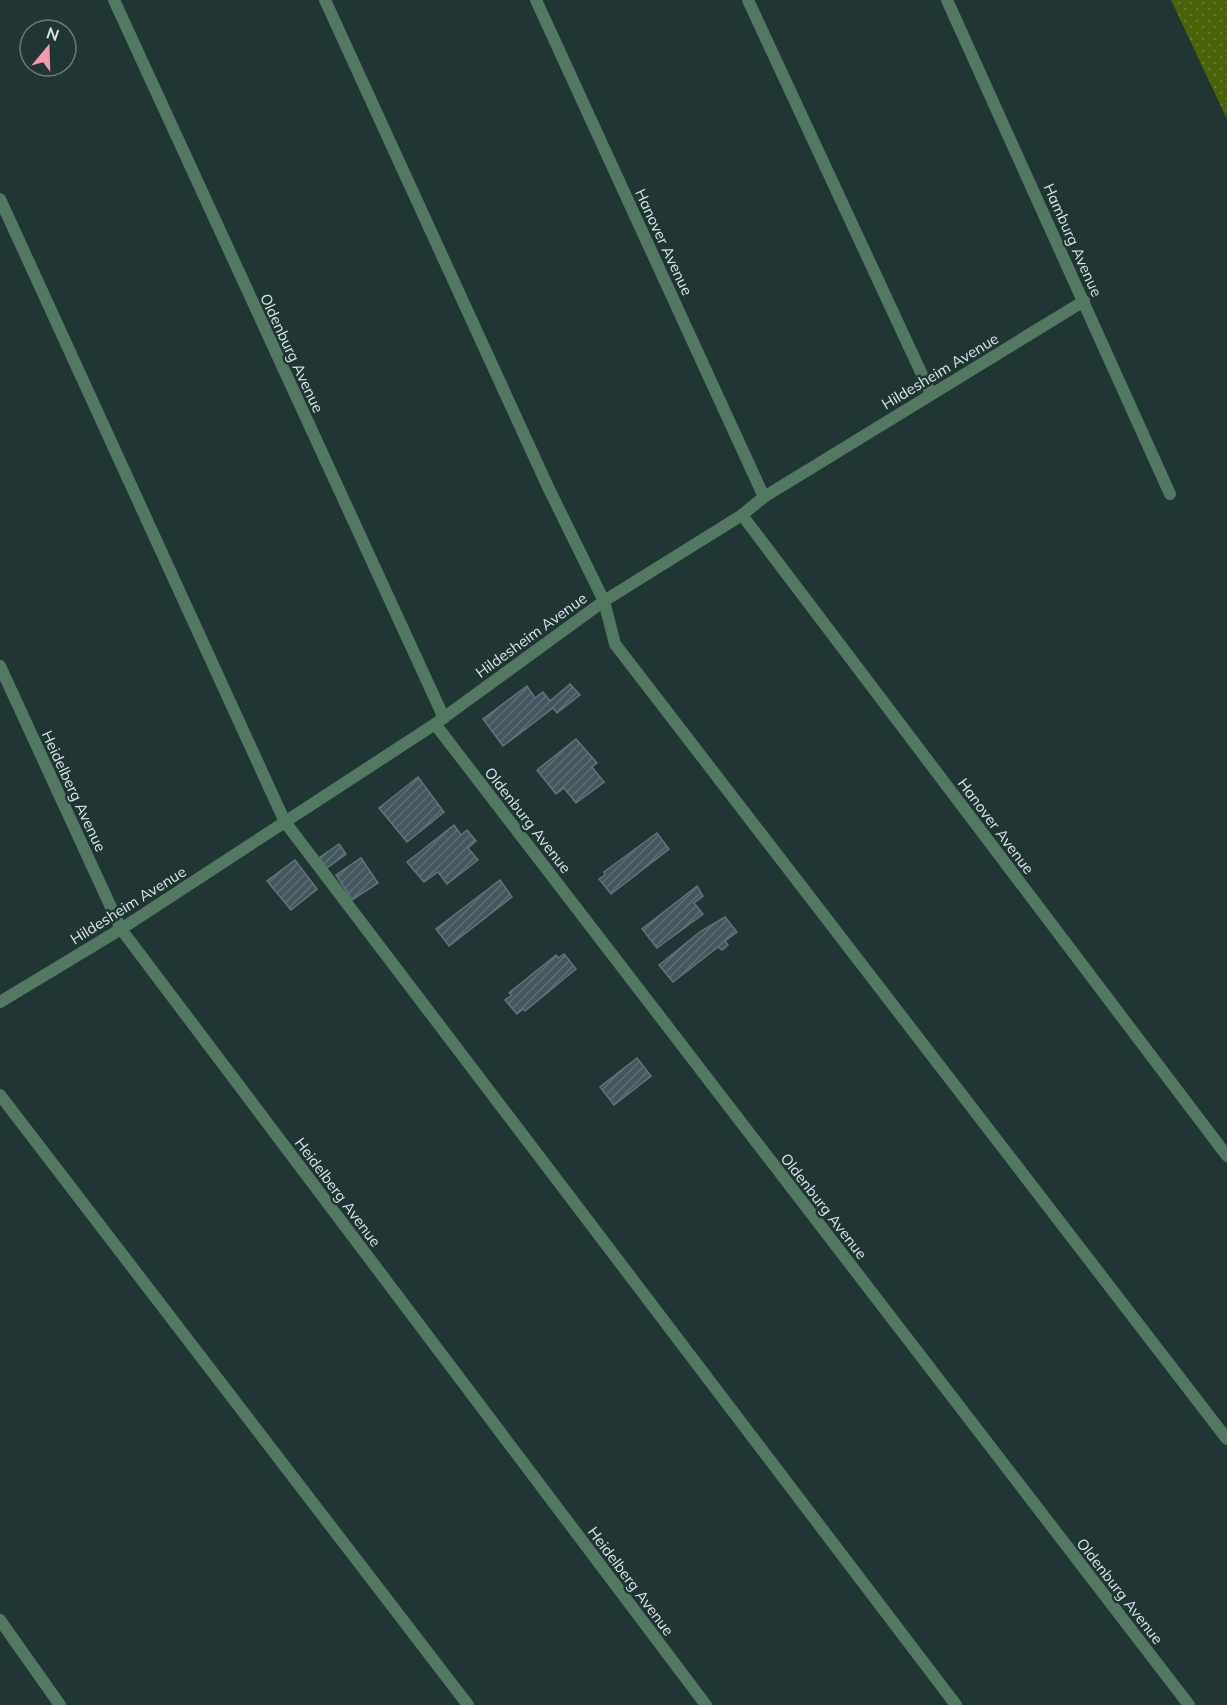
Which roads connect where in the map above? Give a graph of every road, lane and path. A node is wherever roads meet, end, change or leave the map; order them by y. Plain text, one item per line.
1 (114, 0) edge
2 (325, 0) edge
3 (536, 0) edge
4 (748, 0) edge
5 (947, 0) edge
6 (0, 199) edge
7 (1084, 301) junction
8 (931, 394) junction
9 (1170, 494) dead end
10 (764, 497) junction
11 (742, 515) junction
12 (604, 601) junction
13 (0, 666) edge
14 (439, 721) junction
15 (285, 822) junction
16 (121, 929) junction
17 (0, 1002) edge
18 (0, 1095) edge
19 (1227, 1156) edge
20 (1227, 1439) edge
21 (0, 1620) edge
22 (60, 1705) edge
23 (468, 1705) edge
24 (706, 1705) edge
25 (956, 1705) edge
26 (1189, 1705) edge

1 - 14 street, Oldenburg Avenue
2 - 12 street
3 - 10 street, Hanover Avenue
4 - 8 street
5 - 7 street, Hamburg Avenue
6 - 15 street
7 - 8 street, Hildesheim Avenue
7 - 9 street, Hamburg Avenue
8 - 10 street, Hildesheim Avenue
10 - 11 street, Hildesheim Avenue
11 - 12 street, Hildesheim Avenue
11 - 19 street, Hanover Avenue
12 - 14 street, Hildesheim Avenue
12 - 20 street
13 - 16 street, Heidelberg Avenue
14 - 15 street, Hildesheim Avenue
14 - 26 street, Oldenburg Avenue
15 - 16 street, Hildesheim Avenue
15 - 25 street
16 - 17 street, Hildesheim Avenue
16 - 24 street, Heidelberg Avenue
18 - 23 street
21 - 22 street

